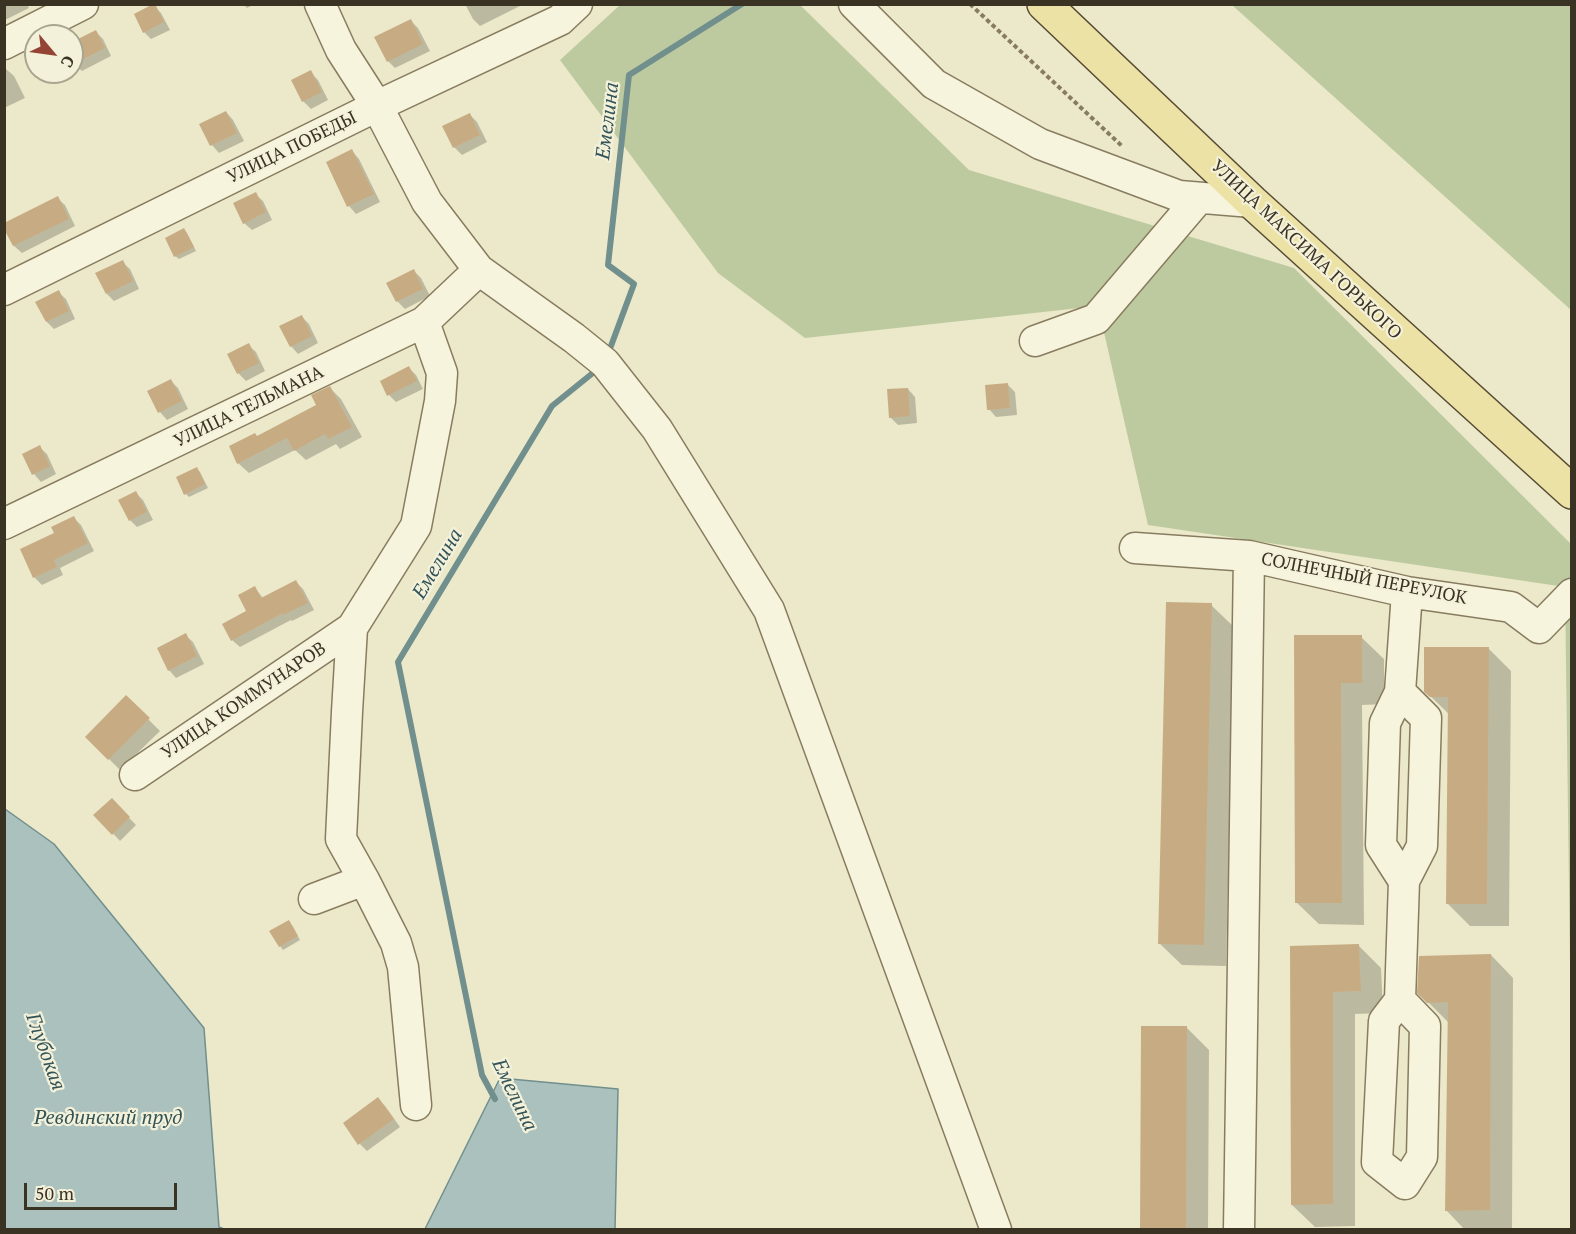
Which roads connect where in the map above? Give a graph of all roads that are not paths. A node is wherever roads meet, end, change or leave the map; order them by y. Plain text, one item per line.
1 (83, 4) edge
2 (320, 4) edge
3 (577, 4) edge
4 (854, 4) edge
5 (1044, 4) edge
6 (4, 44) edge
7 (377, 106) junction
8 (1199, 198) junction
9 (1252, 202) junction
10 (479, 270) junction
11 (4, 290) edge
12 (424, 322) junction
13 (1035, 341) dead end
14 (1572, 492) edge
15 (4, 524) edge
16 (1135, 548) dead end
17 (1249, 556) junction
18 (1407, 592) junction
19 (1572, 594) edge
20 (352, 628) junction
21 (1400, 692) junction
22 (135, 775) dead end
23 (364, 880) junction
24 (1404, 881) junction
25 (314, 899) dead end
26 (1400, 1000) junction
27 (416, 1105) dead end
28 (996, 1230) edge
29 (1239, 1230) edge

1 - 6 street
2 - 7 street
3 - 7 street, УЛИЦА ПОБЕДЫ
4 - 8 street
5 - 9 main road, УЛИЦА МАКСИМА ГОРЬКОГО
7 - 10 street
7 - 11 street, УЛИЦА ПОБЕДЫ
8 - 9 street
8 - 13 street
9 - 14 main road, УЛИЦА МАКСИМА ГОРЬКОГО
10 - 12 street, УЛИЦА ТЕЛЬМАНА
10 - 28 street
12 - 15 street, УЛИЦА ТЕЛЬМАНА
12 - 20 street
16 - 17 street, СОЛНЕЧНЫЙ ПЕРЕУЛОК
17 - 18 street, СОЛНЕЧНЫЙ ПЕРЕУЛОК
17 - 29 street
18 - 19 street, СОЛНЕЧНЫЙ ПЕРЕУЛОК
18 - 21 street
20 - 22 street, УЛИЦА КОММУНАРОВ
20 - 23 street
21 - 24 street
21 - 24 street
23 - 25 street
23 - 27 street
24 - 26 street
26 - 26 street

